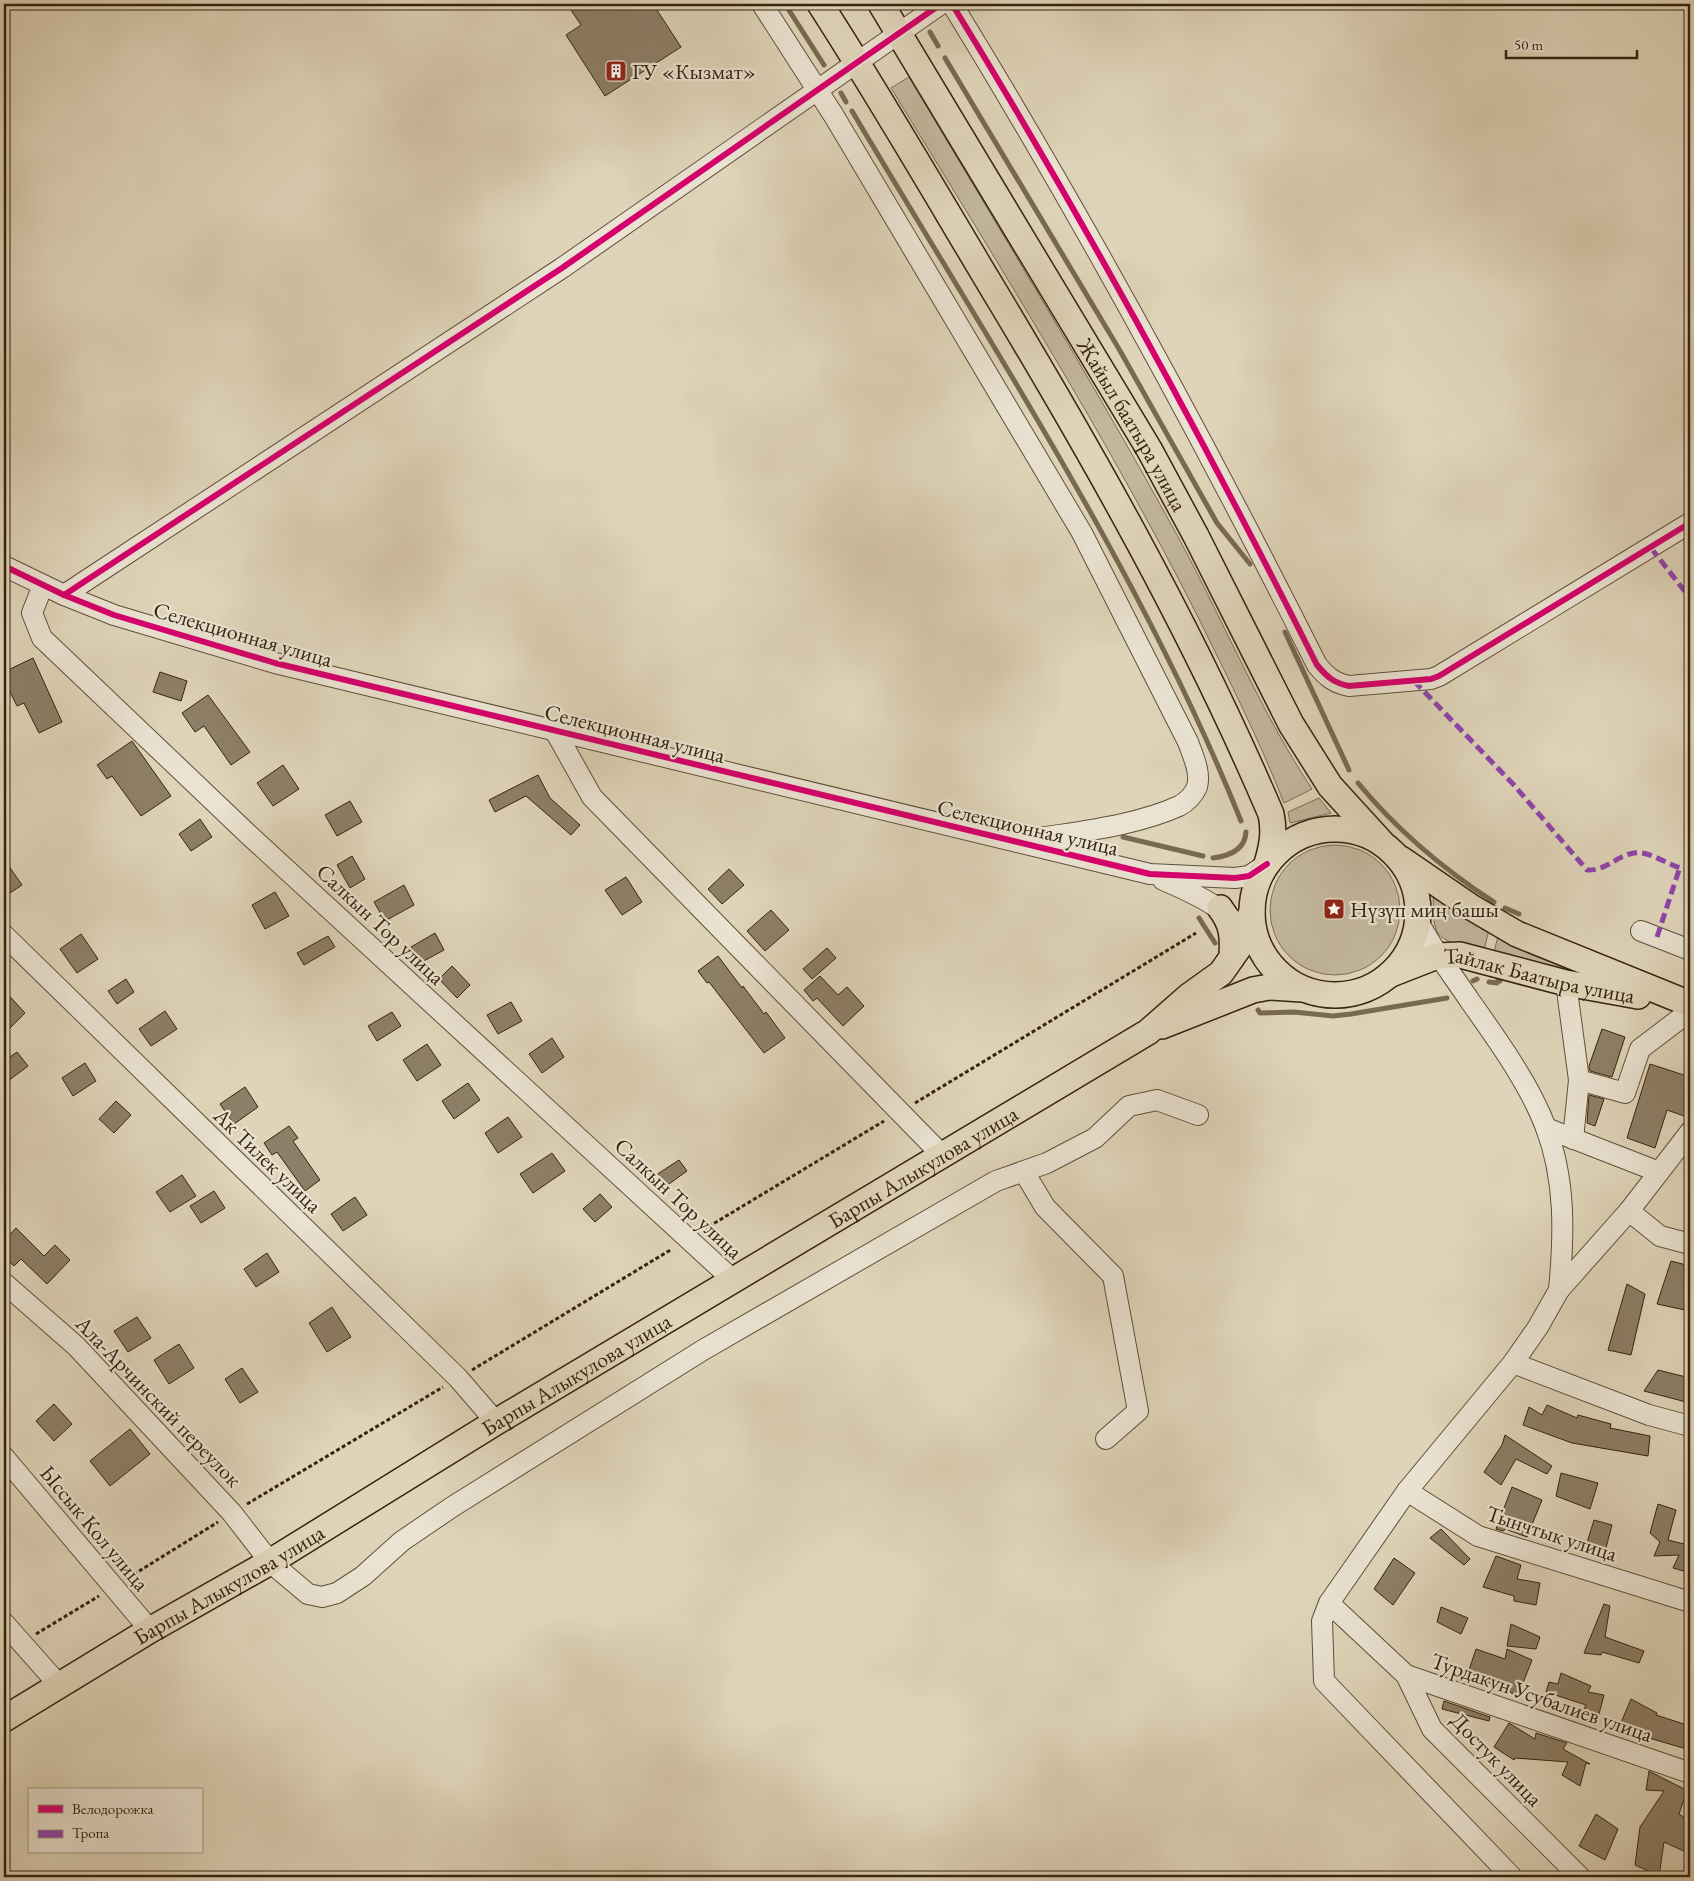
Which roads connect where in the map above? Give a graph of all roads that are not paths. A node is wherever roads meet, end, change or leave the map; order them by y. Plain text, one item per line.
1 (762, 4) edge
2 (820, 4) edge
3 (881, 4) edge
4 (941, 4) edge
5 (952, 4) edge
6 (899, 33) junction
7 (857, 62) junction
8 (818, 89) junction
9 (1690, 523) edge
10 (4, 566) edge
11 (43, 585) junction
12 (64, 595) junction
13 (555, 731) junction
14 (1015, 842) junction
15 (1387, 848) junction
16 (1267, 864) junction
17 (1150, 874) junction
18 (1220, 908) junction
19 (1418, 921) junction
20 (1249, 922) junction
21 (1641, 931) dead end
22 (5, 940) edge
23 (1690, 950) edge
24 (1437, 956) junction
25 (1232, 960) junction
26 (1391, 974) junction
27 (1566, 982) junction
28 (1307, 990) junction
29 (1690, 1005) edge
30 (1690, 1011) edge
31 (1148, 1032) junction
32 (1580, 1080) junction
33 (1198, 1115) dead end
34 (1546, 1128) junction
35 (1690, 1132) edge
36 (1573, 1139) junction
37 (941, 1154) junction
38 (1024, 1172) junction
39 (1659, 1172) junction
40 (1628, 1211) junction
41 (1690, 1244) edge
42 (733, 1280) junction
43 (4, 1282) edge
44 (1558, 1290) junction
45 (1512, 1363) junction
46 (496, 1422) junction
47 (1690, 1426) edge
48 (1106, 1440) dead end
49 (4, 1457) edge
50 (1407, 1491) junction
51 (270, 1562) junction
52 (1690, 1602) edge
53 (1328, 1603) junction
54 (4, 1623) edge
55 (150, 1630) junction
56 (1406, 1675) junction
57 (58, 1685) junction
58 (4, 1719) edge
59 (1690, 1773) edge
60 (1512, 1877) edge
61 (1580, 1877) edge

1 - 8 street
2 - 7 main road
3 - 6 main road, Жайыл баатыра улица
4 - 6 street
5 - 9 street
6 - 7 street
6 - 15 main road, Жайыл баатыра улица
7 - 8 street
7 - 16 main road
8 - 12 street
8 - 14 street
10 - 11 street, Селекционная улица
11 - 12 street, Селекционная улица
11 - 42 street, Салкын Тор улица
12 - 13 street, Селекционная улица
13 - 14 street, Селекционная улица
13 - 37 street
14 - 17 street, Селекционная улица
15 - 16 main road
15 - 19 main road
15 - 29 main road, Тайлак Баатыра улица
16 - 17 street, Селекционная улица
16 - 20 main road
17 - 18 street, Селекционная улица
18 - 20 street, Селекционная улица
18 - 25 main road
19 - 24 street
19 - 26 main road
20 - 25 main road, Барпы Алыкулова улица
20 - 28 main road
21 - 23 street
22 - 46 street, Ак Тилек улица
24 - 26 main road, Тайлак Баатыра улица
24 - 27 main road, Тайлак Баатыра улица
24 - 34 street
25 - 31 main road, Барпы Алыкулова улица
26 - 28 main road
27 - 29 main road, Тайлак Баатыра улица
27 - 32 street
28 - 31 main road, Барпы Алыкулова улица
30 - 32 street
31 - 37 main road, Барпы Алыкулова улица
32 - 36 street
33 - 38 street, Ала-Арчинский переулок
34 - 36 street
34 - 44 street
35 - 39 street
36 - 39 street
37 - 42 main road, Барпы Алыкулова улица
38 - 48 street
38 - 51 street, Ала-Арчинский переулок
39 - 40 street
40 - 41 street
40 - 44 street
42 - 46 main road, Барпы Алыкулова улица
43 - 51 street, Ала-Арчинский переулок
44 - 45 street
45 - 47 street
45 - 50 street
46 - 51 main road, Барпы Алыкулова улица
49 - 55 street, Ыссык Кол улица
50 - 52 street, Тынчтык улица
50 - 53 street
51 - 55 main road, Барпы Алыкулова улица
53 - 56 street, Достук улица
53 - 60 street
54 - 57 street
55 - 57 main road, Барпы Алыкулова улица
56 - 59 street, Турдакун Усубалиев улица
56 - 61 street, Достук улица
57 - 58 main road, Барпы Алыкулова улица

